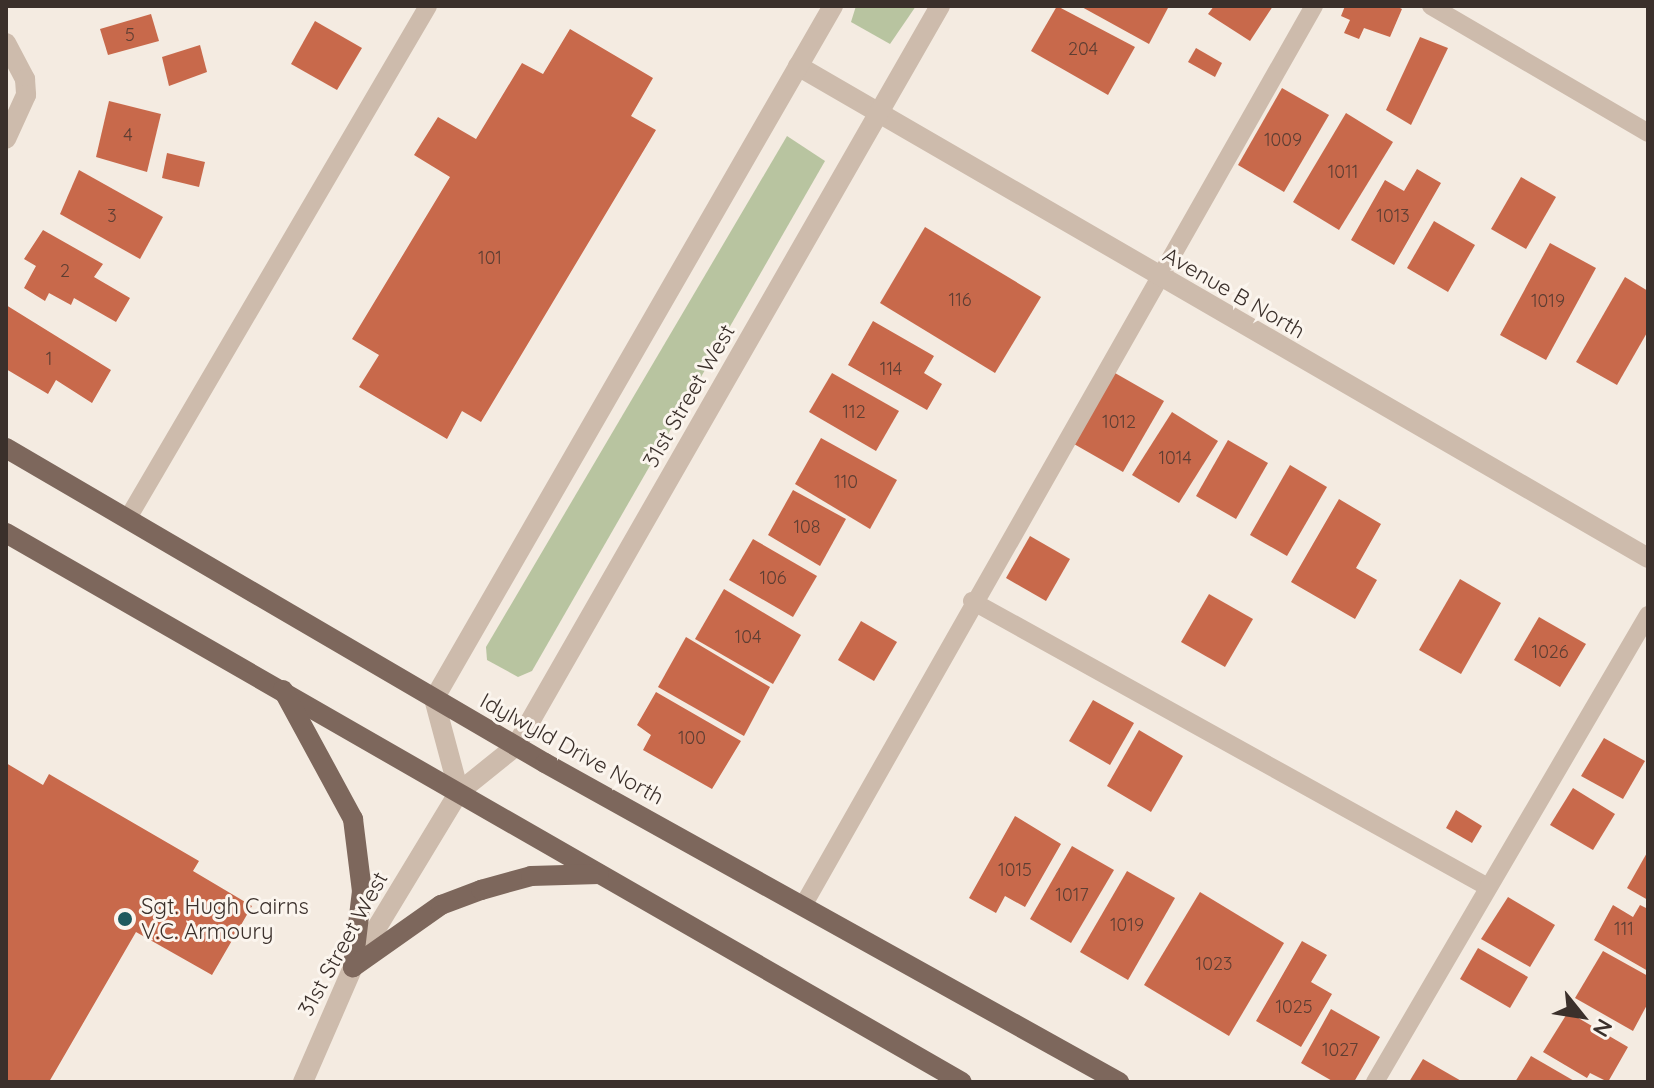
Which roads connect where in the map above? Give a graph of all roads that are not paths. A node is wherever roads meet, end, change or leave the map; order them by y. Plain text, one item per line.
1 (428, 6) edge
2 (833, 6) edge
3 (940, 6) edge
4 (1314, 6) edge
5 (1431, 6) edge
6 (6, 43) edge
7 (798, 66) junction
8 (880, 112) junction
9 (1648, 133) edge
10 (6, 139) edge
11 (1158, 277) junction
12 (6, 448) edge
13 (128, 518) junction
14 (6, 533) edge
15 (1648, 558) edge
16 (972, 601) junction
17 (1648, 615) edge
18 (283, 690) junction
19 (434, 699) junction
20 (516, 746) junction
21 (459, 792) junction
22 (599, 874) junction
23 (1488, 887) junction
24 (804, 904) junction
25 (353, 967) junction
26 (303, 1082) edge
27 (962, 1082) edge
28 (1119, 1082) edge
29 (1375, 1082) edge

1 - 13 lane
2 - 7 street
3 - 8 street, 31st Street West
4 - 11 lane
5 - 9 lane
6 - 10 street
7 - 8 street, Avenue B North
7 - 19 street
8 - 11 street, Avenue B North
8 - 20 street, 31st Street West
11 - 15 street, Avenue B North
11 - 16 lane
12 - 13 main road, Idylwyld Drive North
13 - 19 main road, Idylwyld Drive North
14 - 18 main road
16 - 23 lane
16 - 24 lane
17 - 23 lane
18 - 21 main road
18 - 25 main road
19 - 20 main road, Idylwyld Drive North
19 - 21 street
20 - 21 street, 31st Street West
20 - 24 main road, Idylwyld Drive North
21 - 22 main road
21 - 25 street, 31st Street West
22 - 25 main road
22 - 27 main road
23 - 29 lane
24 - 28 main road, Idylwyld Drive North
25 - 26 street, 31st Street West

